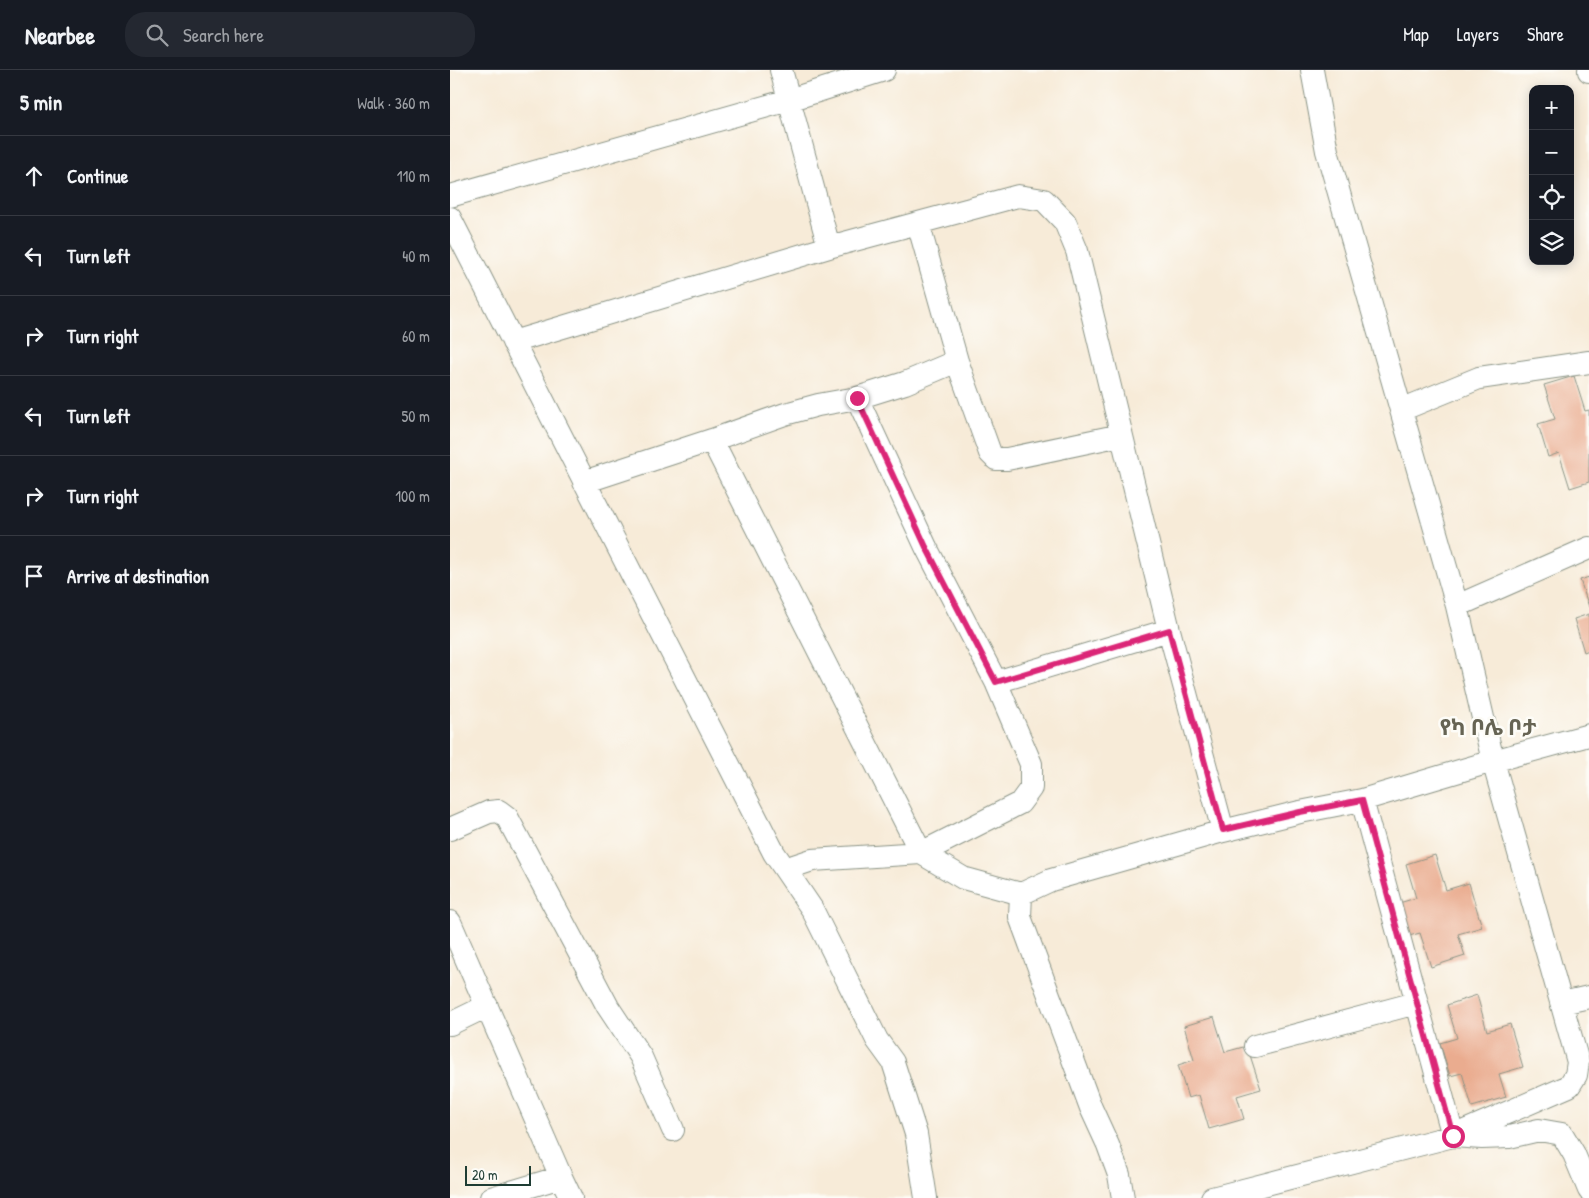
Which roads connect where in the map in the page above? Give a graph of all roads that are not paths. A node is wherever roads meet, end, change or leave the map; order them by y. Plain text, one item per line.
1 (781, 70) edge
2 (884, 70) edge
3 (1312, 70) edge
4 (789, 100) junction
5 (450, 196) edge
6 (450, 218) edge
7 (918, 223) junction
8 (829, 247) junction
9 (513, 342) junction
10 (956, 361) junction
11 (1589, 362) edge
12 (857, 398) junction
13 (1401, 410) junction
14 (1121, 435) junction
15 (712, 440) junction
16 (584, 482) junction
17 (1589, 548) edge
18 (1457, 606) junction
19 (1169, 630) junction
20 (996, 682) junction
21 (1589, 736) edge
22 (1493, 761) junction
23 (1362, 800) junction
24 (450, 830) edge
25 (1223, 830) junction
26 (921, 853) junction
27 (788, 871) junction
28 (1021, 894) junction
29 (450, 922) edge
30 (1589, 997) edge
31 (1416, 1003) junction
32 (1562, 1003) junction
33 (486, 1006) junction
34 (450, 1024) edge
35 (1255, 1046) dead end
36 (673, 1130) dead end
37 (1453, 1136) junction
38 (561, 1177) junction
39 (1589, 1190) edge
40 (491, 1198) edge
41 (571, 1198) edge
42 (926, 1198) edge
43 (1123, 1198) edge
44 (1212, 1198) edge

1 - 4 street
2 - 4 street
3 - 13 street
4 - 5 street
4 - 8 street
6 - 9 street
7 - 8 street
7 - 10 street
7 - 14 street
8 - 9 street
9 - 16 street
10 - 12 street
10 - 14 street
11 - 13 street
12 - 15 street
12 - 20 street
13 - 18 street
14 - 19 street
15 - 16 street
15 - 26 street
16 - 27 street
17 - 18 street
18 - 22 street
19 - 20 street
19 - 25 street
20 - 26 street
21 - 22 street
22 - 23 street
22 - 32 street
23 - 25 street
23 - 31 street
24 - 36 street
25 - 28 street
26 - 27 street
26 - 28 street
27 - 42 street
28 - 43 street
29 - 33 street
30 - 32 street
31 - 35 street
31 - 37 street
32 - 37 street
33 - 34 street
33 - 38 street
37 - 39 street
37 - 44 street
38 - 40 street
38 - 41 street

